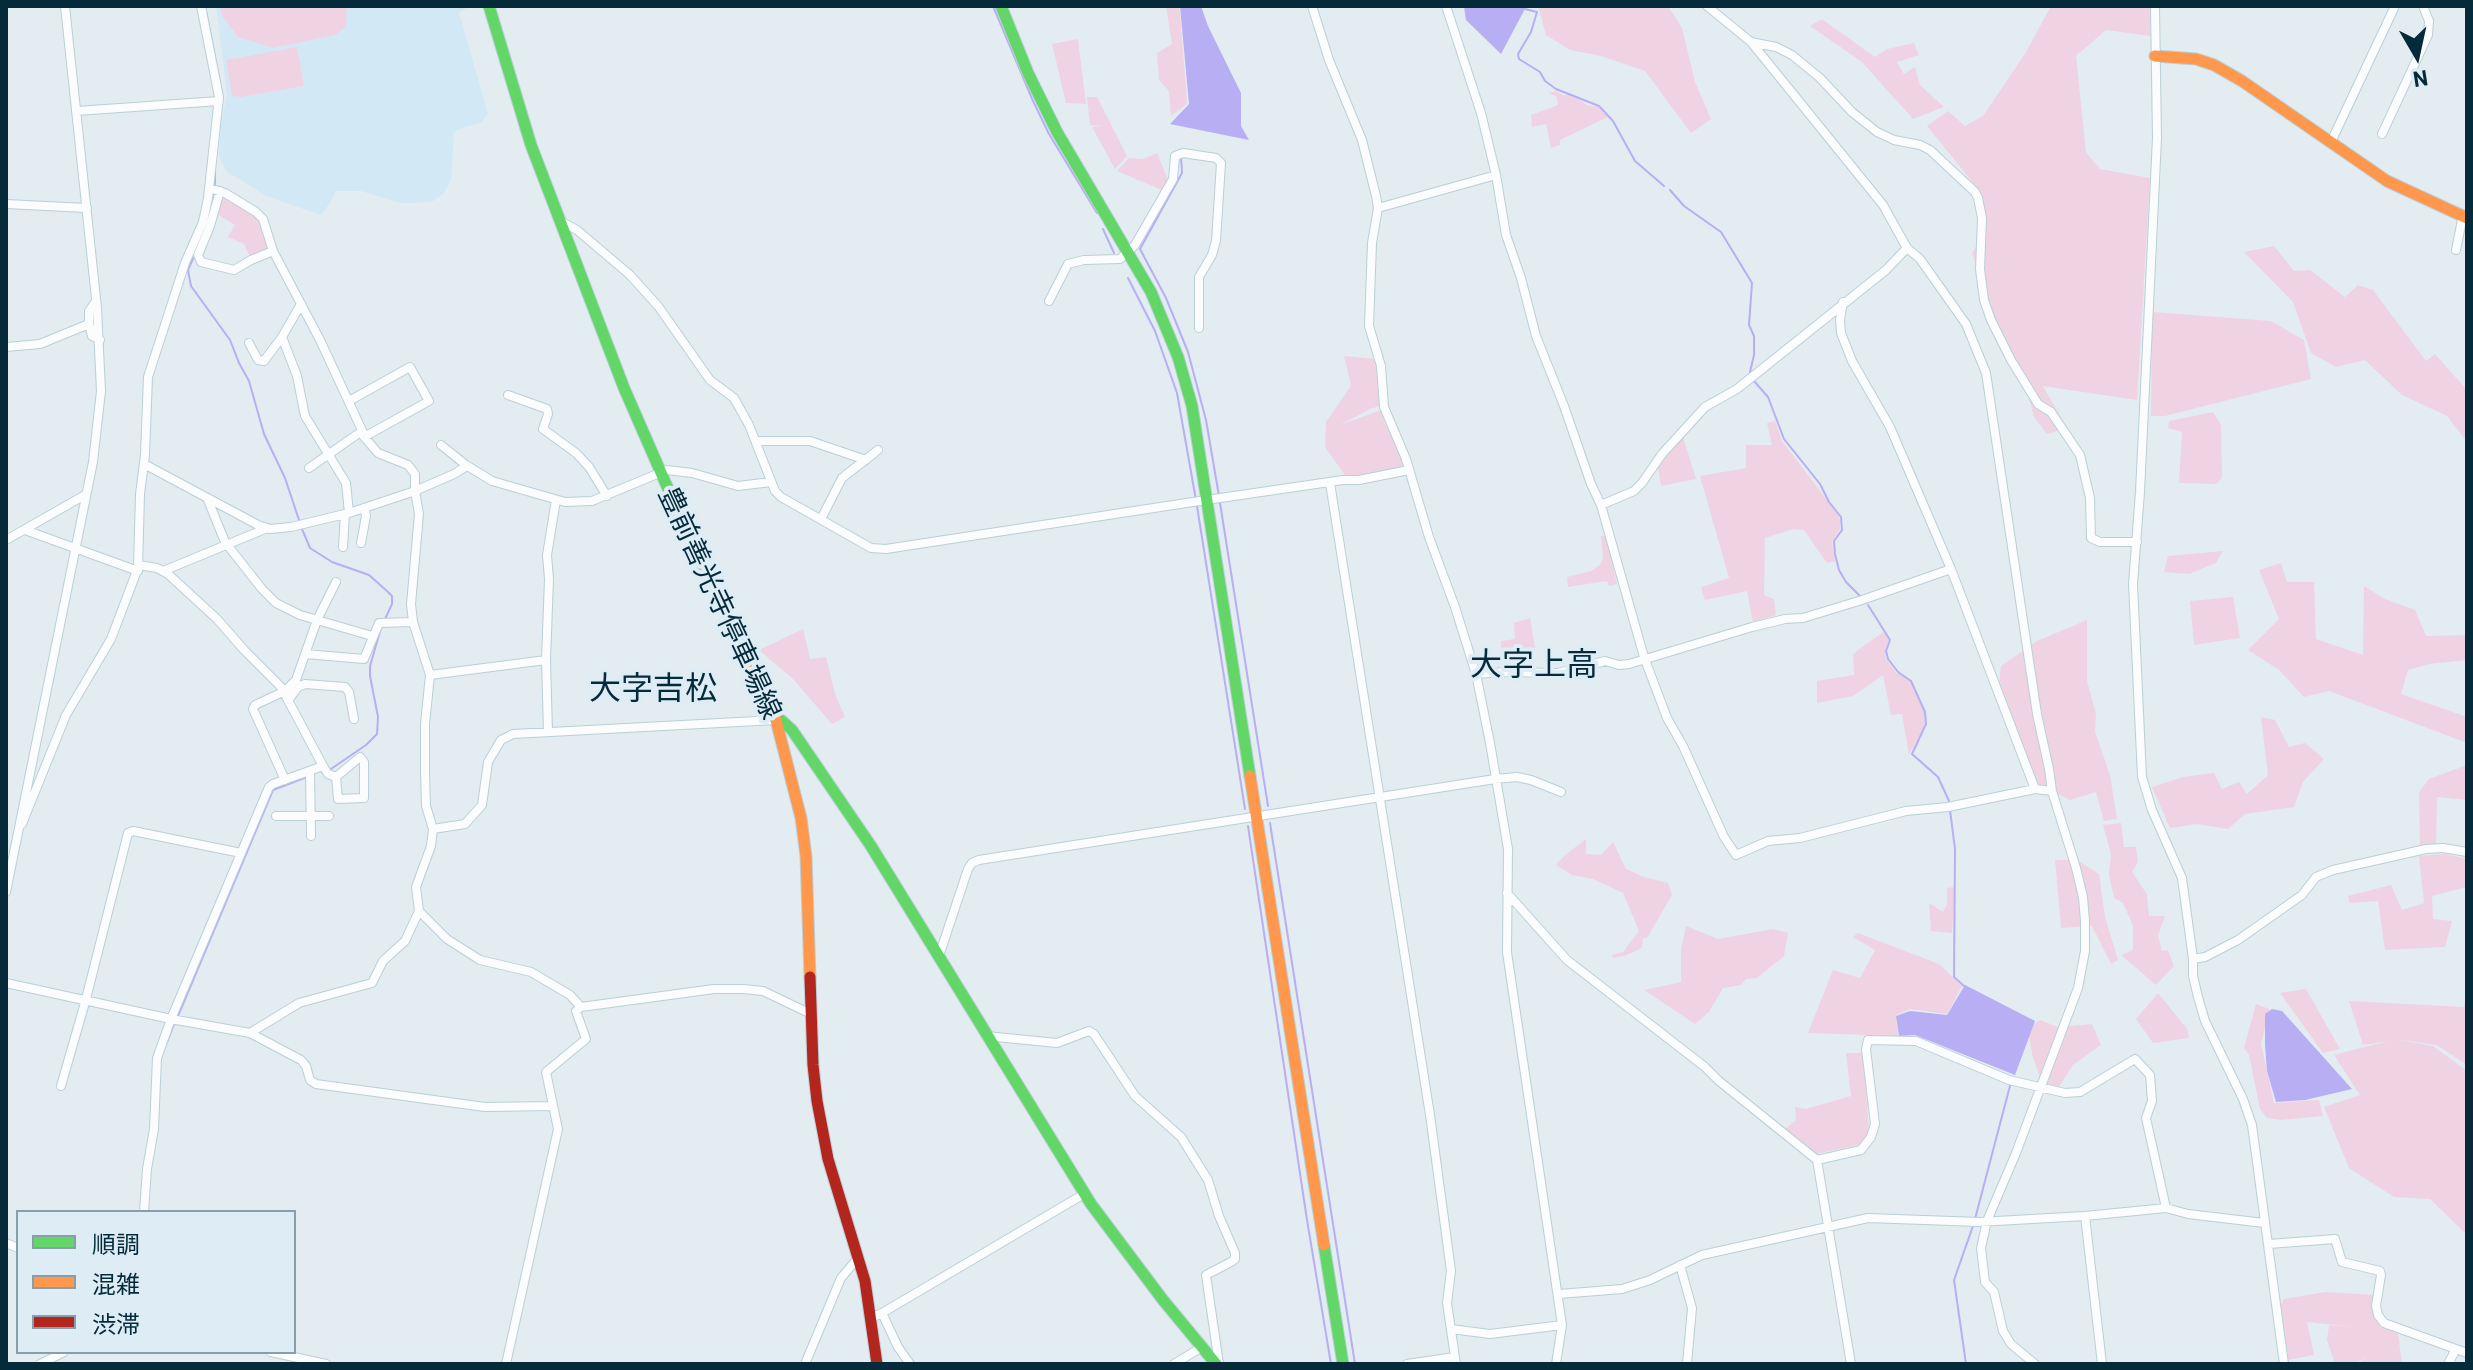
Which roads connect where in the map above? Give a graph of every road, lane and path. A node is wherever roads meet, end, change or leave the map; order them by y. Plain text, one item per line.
1 (65, 6) edge
2 (201, 6) edge
3 (489, 6) edge
4 (1001, 6) edge
5 (1312, 6) edge
6 (1446, 6) edge
7 (1707, 6) edge
8 (2155, 6) edge
9 (2395, 6) edge
10 (2423, 6) edge
11 (1751, 42) junction
12 (2155, 56) junction
13 (219, 101) junction
14 (77, 111) junction
15 (2382, 134) dead end
16 (2331, 142) junction
17 (1496, 175) junction
18 (209, 188) junction
19 (220, 191) junction
20 (6, 204) edge
21 (87, 208) junction
22 (1378, 208) junction
23 (2465, 216) edge
24 (559, 220) junction
25 (1907, 248) junction
26 (2456, 250) dead end
27 (273, 251) junction
28 (1128, 252) junction
29 (96, 300) junction
30 (1049, 301) dead end
31 (1843, 302) junction
32 (301, 304) junction
33 (89, 324) junction
34 (1199, 328) dead end
35 (282, 337) junction
36 (100, 340) junction
37 (249, 343) dead end
38 (6, 347) edge
39 (508, 395) dead end
40 (349, 401) junction
41 (363, 434) junction
42 (756, 441) junction
43 (441, 445) dead end
44 (878, 450) dead end
45 (328, 453) junction
46 (866, 460) junction
47 (144, 464) junction
48 (467, 466) junction
49 (309, 468) dead end
50 (1409, 470) junction
51 (660, 474) junction
52 (771, 482) junction
53 (1330, 483) junction
54 (415, 491) junction
55 (85, 495) junction
56 (607, 496) junction
57 (208, 499) junction
58 (556, 500) junction
59 (1208, 500) junction
60 (1601, 505) junction
61 (364, 508) junction
62 (347, 513) junction
63 (821, 519) junction
64 (266, 529) junction
65 (25, 530) junction
66 (344, 532) junction
67 (6, 540) edge
68 (2137, 542) junction
69 (226, 543) junction
70 (343, 547) dead end
71 (74, 548) junction
72 (138, 568) junction
73 (1951, 569) junction
74 (163, 571) junction
75 (336, 582) dead end
76 (317, 620) junction
77 (413, 622) junction
78 (372, 636) junction
79 (305, 654) junction
80 (1644, 657) junction
81 (546, 660) junction
82 (1476, 674) junction
83 (430, 675) junction
84 (287, 695) junction
85 (354, 719) dead end
86 (776, 720) junction
87 (548, 732) junction
88 (323, 766) junction
89 (310, 772) junction
90 (336, 777) junction
91 (1495, 779) junction
92 (285, 780) junction
93 (2035, 789) junction
94 (2052, 791) junction
95 (1561, 792) dead end
96 (1379, 797) junction
97 (1258, 815) junction
98 (276, 816) dead end
99 (312, 816) junction
100 (329, 816) dead end
101 (433, 829) junction
102 (17, 834) junction
103 (311, 836) dead end
104 (6, 852) edge
105 (2467, 852) edge
106 (241, 853) junction
107 (6, 892) edge
108 (1507, 893) junction
109 (419, 911) junction
110 (939, 956) junction
111 (2193, 959) junction
112 (6, 983) edge
113 (86, 999) junction
114 (581, 1007) junction
115 (811, 1014) junction
116 (171, 1019) junction
117 (250, 1033) junction
118 (986, 1036) junction
119 (61, 1086) dead end
120 (2040, 1088) junction
121 (552, 1106) junction
122 (1817, 1160) junction
123 (1084, 1194) junction
124 (2166, 1208) junction
125 (144, 1210) edge
126 (2085, 1216) junction
127 (1979, 1222) junction
128 (2264, 1223) junction
129 (1830, 1227) junction
130 (2269, 1244) junction
131 (858, 1258) junction
132 (1680, 1265) junction
133 (1559, 1294) junction
134 (876, 1316) junction
135 (1562, 1325) junction
136 (1451, 1329) junction
137 (1202, 1347) junction
138 (2456, 1349) junction
139 (2467, 1353) edge
140 (280, 1354) edge
141 (1456, 1360) edge
142 (326, 1364) edge
143 (506, 1364) edge
144 (805, 1364) edge
145 (877, 1364) edge
146 (910, 1364) edge
147 (1174, 1364) edge
148 (1218, 1364) edge
149 (1343, 1364) edge
150 (1407, 1364) edge
151 (1556, 1364) edge
152 (1687, 1364) edge
153 (1851, 1364) edge
154 (2035, 1364) edge
155 (2102, 1364) edge
156 (2284, 1364) edge
157 (2448, 1364) edge

1 - 14 street
2 - 13 street
3 - 24 street, 豊前善光寺停車場線
4 - 28 street
5 - 22 street
6 - 17 street
7 - 11 street
8 - 12 street
9 - 16 street
10 - 15 street
11 - 25 street
11 - 68 street
12 - 16 street
12 - 68 street
13 - 14 street
13 - 18 street
14 - 21 street
16 - 23 street
17 - 22 street
17 - 60 street
18 - 19 street
18 - 47 street
19 - 27 street
19 - 27 street
20 - 21 street
21 - 29 street
22 - 50 street
23 - 26 street
24 - 42 street
24 - 51 street, 豊前善光寺停車場線
25 - 31 street
25 - 94 street
27 - 32 street
28 - 30 street
28 - 34 street
28 - 59 street
29 - 33 street
29 - 36 street
31 - 60 street
31 - 73 street
32 - 35 street
32 - 40 street
33 - 36 street
33 - 38 street
35 - 37 street
35 - 45 street
36 - 55 street
39 - 56 street
40 - 41 street
40 - 41 street
41 - 45 street
41 - 54 street
42 - 46 street
42 - 52 street
43 - 48 street
44 - 46 street
45 - 49 street
45 - 62 street
46 - 63 street
47 - 57 street
47 - 72 street
48 - 54 street
48 - 58 street
50 - 53 street
50 - 82 street
51 - 52 street
51 - 56 street
51 - 86 street, 豊前善光寺停車場線
52 - 63 street
53 - 59 street
53 - 96 street
54 - 61 street
54 - 77 street
55 - 65 street
55 - 71 street
56 - 58 street
57 - 64 street
57 - 69 street
58 - 81 street
59 - 63 street
59 - 97 street
60 - 80 street
61 - 62 street
61 - 66 street
62 - 64 street
62 - 66 street
64 - 69 street
65 - 67 street
65 - 71 street
66 - 70 street
68 - 111 street
69 - 74 street
69 - 76 street
71 - 72 street
71 - 102 street
72 - 74 street
72 - 102 street
73 - 80 street
73 - 93 street
74 - 84 street
75 - 76 street
76 - 78 street
76 - 79 street
77 - 78 street
77 - 83 street
78 - 79 street
79 - 84 street
80 - 82 street
80 - 93 street
81 - 83 street
81 - 87 street
82 - 91 street
83 - 101 street
84 - 85 street
84 - 88 street
84 - 92 street
86 - 87 street
86 - 110 street
86 - 115 street, 豊前善光寺停車場線
87 - 101 street
88 - 89 street
88 - 90 street
89 - 92 street
89 - 99 street
90 - 90 street
91 - 95 street
91 - 96 street
91 - 108 street
92 - 106 street
93 - 94 street
94 - 120 street
96 - 97 street
96 - 136 street
97 - 110 street
97 - 149 street
98 - 99 street
99 - 100 street
99 - 103 street
101 - 109 street
102 - 104 street
102 - 107 street
105 - 111 street
106 - 113 street
106 - 116 street
108 - 122 street
108 - 133 street
109 - 114 street
109 - 117 street
110 - 118 street
111 - 128 street
112 - 113 street
113 - 116 street
113 - 119 street
114 - 115 street
114 - 121 street
115 - 131 street, 豊前善光寺停車場線
116 - 117 street
116 - 125 street
117 - 121 street
118 - 123 street
118 - 148 street
120 - 122 street
120 - 124 street
120 - 127 street
121 - 143 street
122 - 129 street
123 - 134 street
123 - 137 street
124 - 126 street
124 - 128 street
126 - 127 street
126 - 155 street
127 - 129 street
127 - 154 street
128 - 130 street
129 - 132 street
129 - 153 street
130 - 138 street
130 - 156 street
131 - 134 street, 豊前善光寺停車場線
131 - 144 street
132 - 133 street
132 - 152 street
133 - 135 street
134 - 145 street, 豊前善光寺停車場線
134 - 146 street
135 - 136 street
135 - 151 street
136 - 141 street
137 - 147 street
137 - 148 street
138 - 139 street
138 - 157 street
140 - 142 street
141 - 150 street

